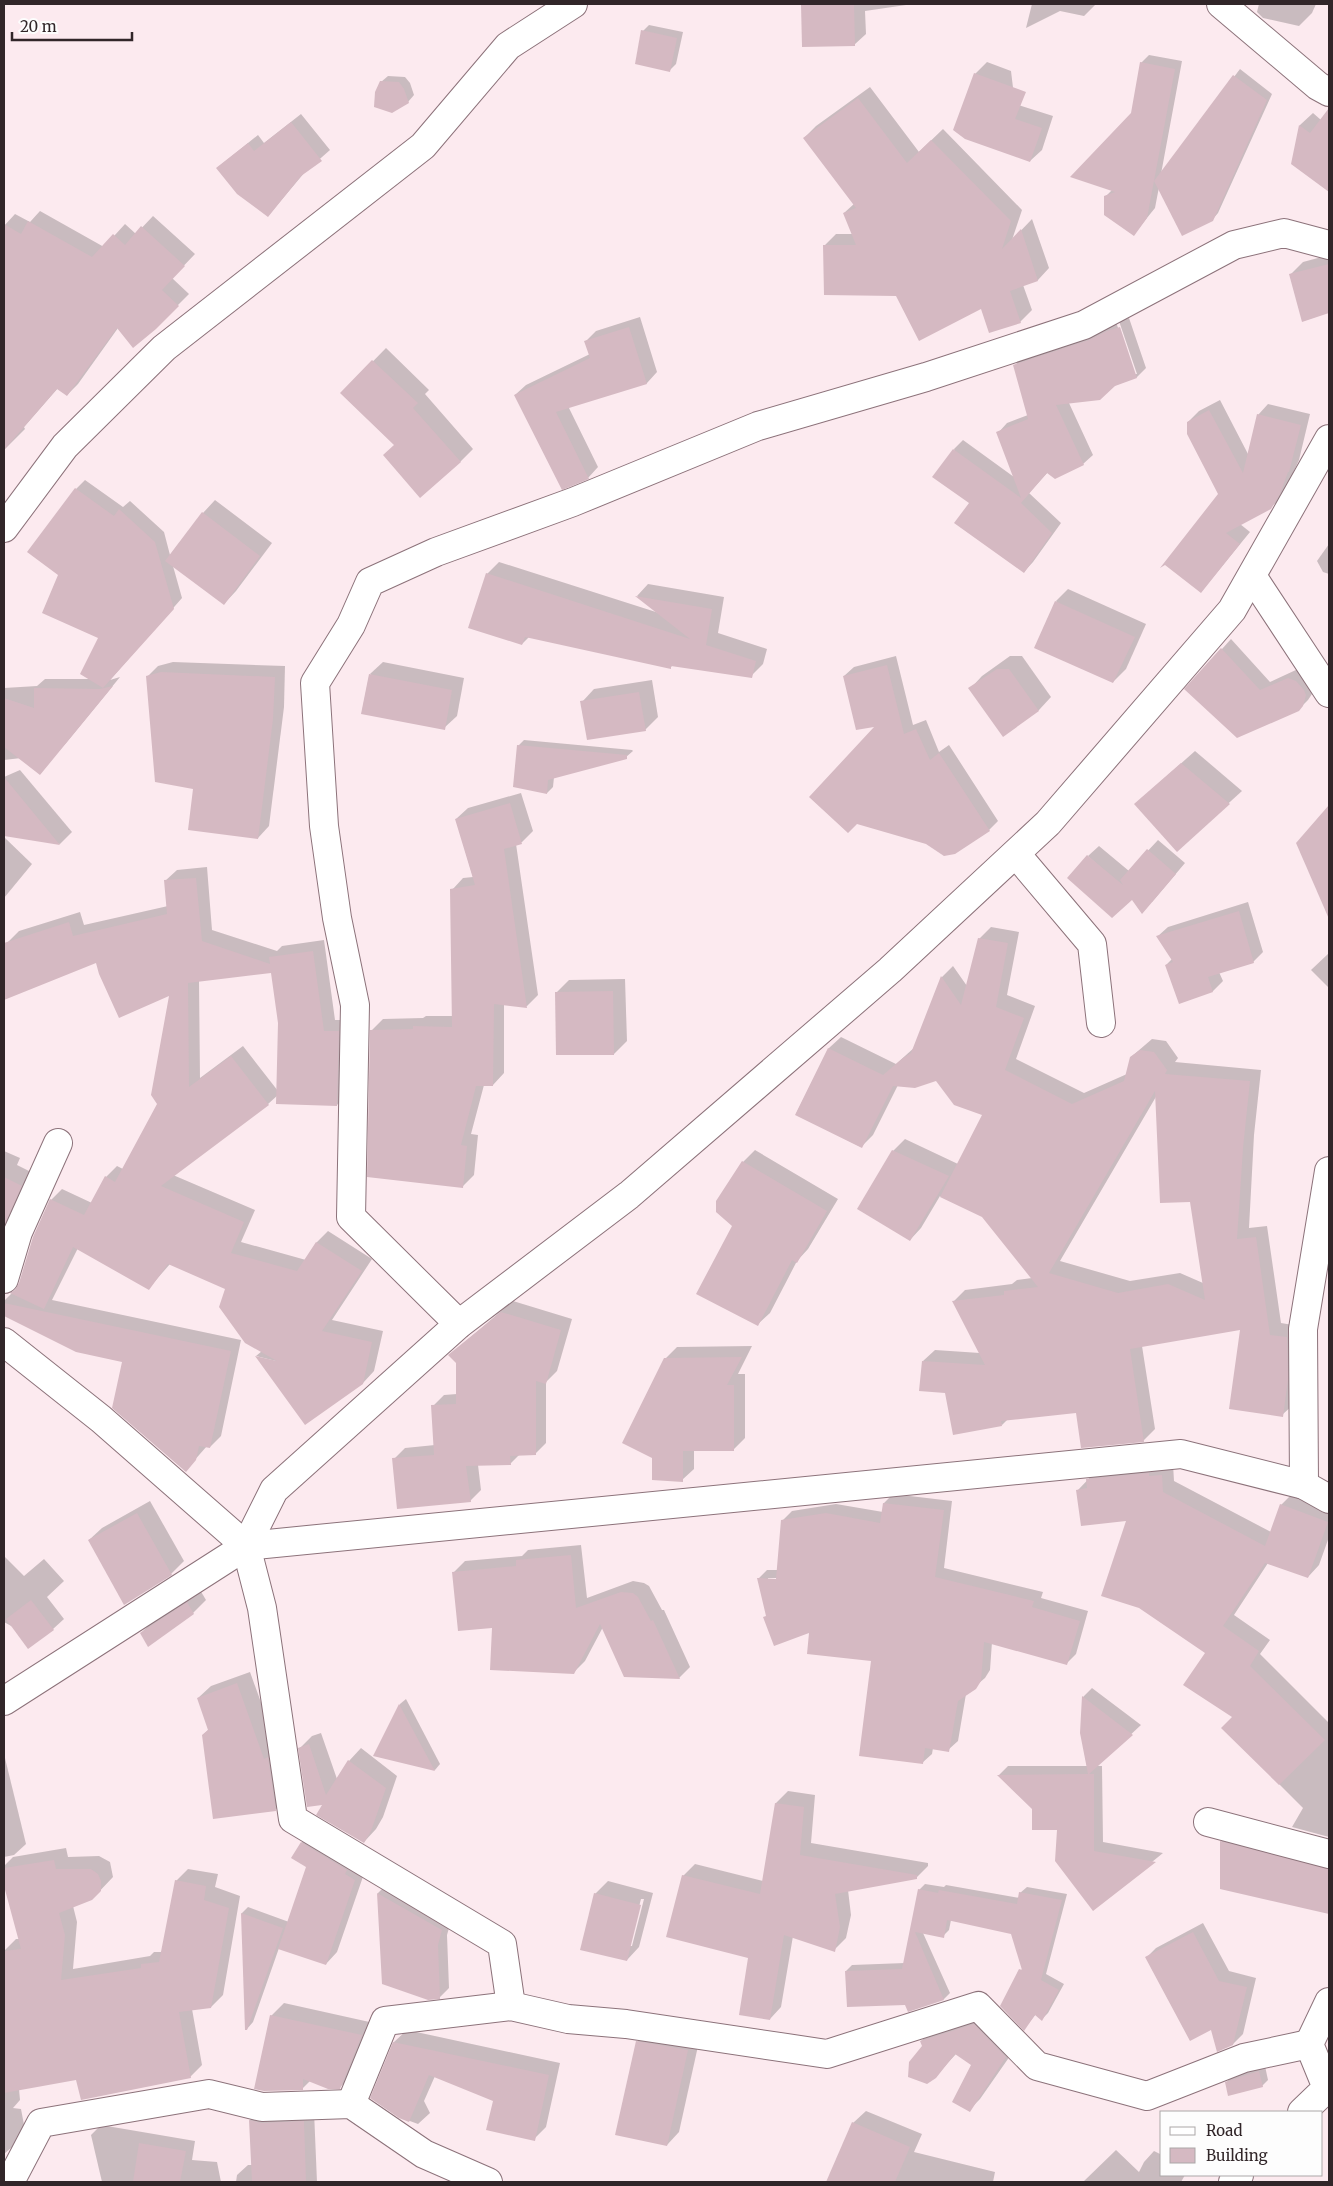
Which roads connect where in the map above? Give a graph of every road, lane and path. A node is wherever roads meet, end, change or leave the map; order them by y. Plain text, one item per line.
1 (536, 4) edge
2 (1222, 4) edge
3 (568, 7) edge
4 (1329, 92) edge
5 (1329, 244) edge
6 (1329, 439) edge
7 (4, 528) edge
8 (1252, 576) junction
9 (1329, 693) edge
10 (1016, 854) junction
11 (1101, 1023) dead end
12 (58, 1143) dead end
13 (1329, 1171) edge
14 (4, 1279) edge
15 (459, 1324) junction
16 (4, 1342) edge
17 (1304, 1484) junction
18 (1329, 1499) edge
19 (246, 1546) junction
20 (4, 1701) edge
21 (1208, 1822) dead end
22 (1329, 1854) edge
23 (1329, 2002) edge
24 (511, 2006) junction
25 (1309, 2044) junction
26 (351, 2104) junction
27 (1303, 2111) edge
28 (10, 2182) edge
29 (488, 2182) edge

1 - 3 street
2 - 4 street
3 - 7 street
5 - 15 street
6 - 8 street
8 - 9 street
8 - 10 street
10 - 11 street
10 - 15 street
12 - 14 street
13 - 17 street
15 - 19 street
16 - 19 street
17 - 18 street
17 - 19 street
19 - 20 street
19 - 24 street
21 - 22 street
23 - 25 street
24 - 25 street
24 - 26 street
25 - 27 street
26 - 28 street
26 - 29 street

